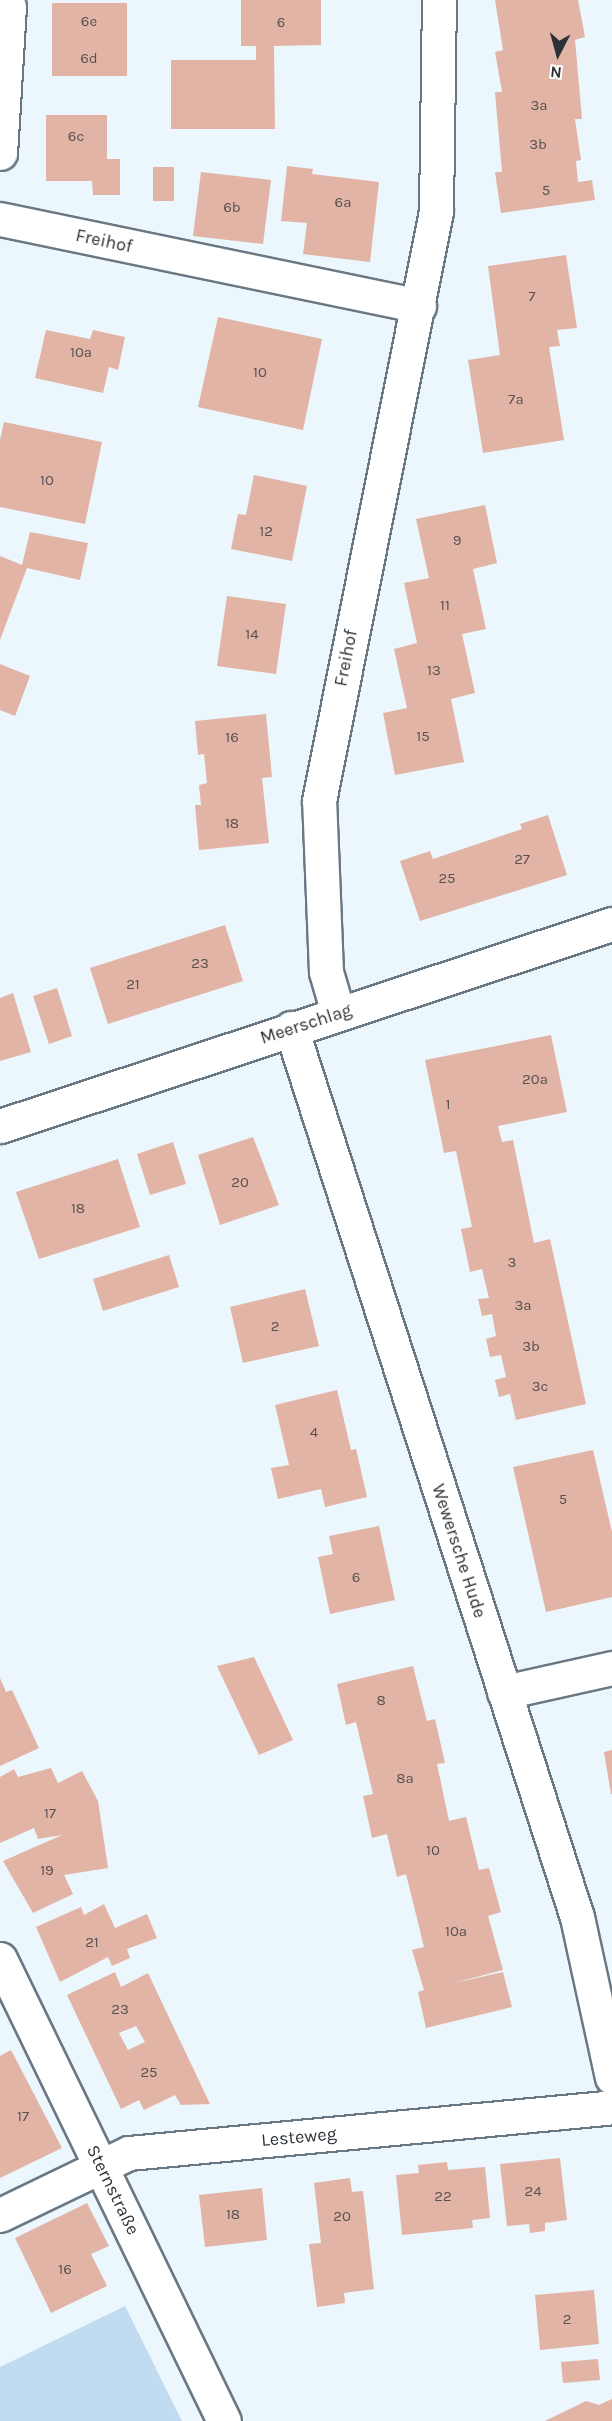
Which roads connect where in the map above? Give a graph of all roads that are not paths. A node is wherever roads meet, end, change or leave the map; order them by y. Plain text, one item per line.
1 (439, 0) edge
2 (9, 6) dead end
3 (0, 153) edge
4 (0, 219) edge
5 (420, 306) junction
6 (612, 924) edge
7 (338, 1013) junction
8 (291, 1028) junction
9 (0, 1126) edge
10 (612, 1668) edge
11 (504, 1692) junction
12 (0, 1959) edge
13 (612, 2077) edge
14 (612, 2108) edge
15 (101, 2165) junction
16 (0, 2215) edge
17 (224, 2421) edge

1 - 5 street, Freihof
2 - 3 street
4 - 5 street, Freihof
5 - 7 street, Freihof
6 - 7 street, Meerschlag
7 - 8 street, Meerschlag
8 - 9 street, Meerschlag
8 - 11 street, Wewersche Hude
10 - 11 street
11 - 13 street, Wewersche Hude
12 - 15 street, Sternstraße
14 - 15 street, Lesteweg
15 - 16 street, Lesteweg
15 - 17 street, Sternstraße

